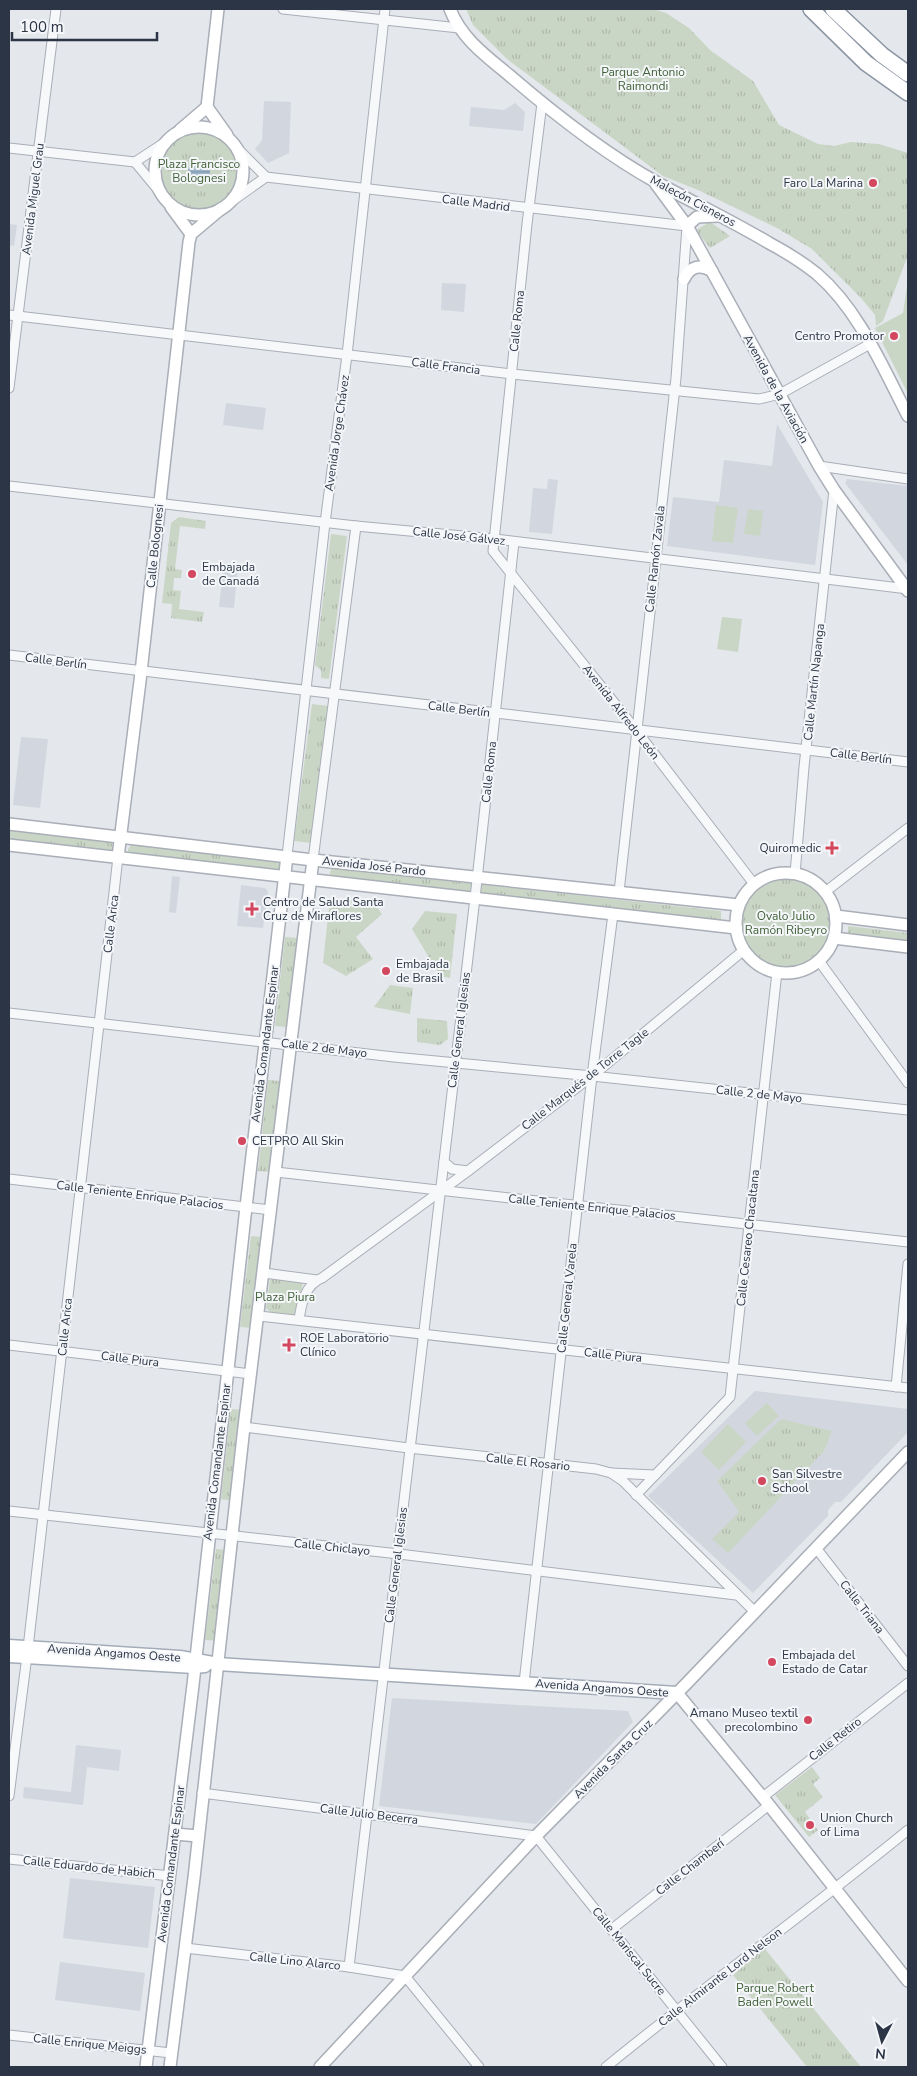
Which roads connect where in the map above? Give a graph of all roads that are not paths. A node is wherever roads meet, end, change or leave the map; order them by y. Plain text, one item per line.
1 (56, 9) edge
2 (218, 9) edge
3 (284, 9) edge
4 (385, 9) edge
5 (450, 9) edge
6 (810, 9) edge
7 (833, 9) edge
8 (384, 20) junction
9 (459, 28) junction
10 (908, 74) edge
11 (908, 93) edge
12 (542, 103) junction
13 (207, 107) junction
14 (170, 139) junction
15 (233, 144) junction
16 (9, 148) edge
17 (38, 151) junction
18 (135, 162) junction
19 (266, 177) junction
20 (653, 181) junction
21 (365, 190) junction
22 (165, 199) junction
23 (225, 206) junction
24 (530, 209) junction
25 (721, 216) junction
26 (687, 226) junction
27 (191, 234) junction
28 (712, 271) junction
29 (684, 279) junction
30 (13, 316) edge
31 (180, 335) junction
32 (870, 344) junction
33 (348, 355) junction
34 (512, 374) junction
35 (9, 388) edge
36 (674, 390) junction
37 (780, 394) junction
38 (908, 416) edge
39 (819, 466) junction
40 (908, 479) edge
41 (9, 486) edge
42 (834, 490) junction
43 (160, 504) junction
44 (325, 523) junction
45 (356, 526) junction
46 (494, 539) junction
47 (514, 542) junction
48 (656, 558) junction
49 (511, 572) junction
50 (825, 579) junction
51 (519, 582) junction
52 (509, 587) junction
53 (908, 590) edge
54 (9, 656) edge
55 (141, 670) junction
56 (305, 690) junction
57 (335, 694) junction
58 (495, 713) junction
59 (636, 730) junction
60 (806, 750) junction
61 (908, 762) edge
62 (9, 824) edge
63 (908, 828) edge
64 (121, 836) junction
65 (9, 845) edge
66 (288, 856) junction
67 (118, 857) junction
68 (313, 860) junction
69 (795, 874) junction
70 (285, 876) junction
71 (477, 877) junction
72 (311, 879) junction
73 (754, 884) junction
74 (619, 892) junction
75 (825, 892) junction
76 (475, 898) junction
77 (739, 905) junction
78 (613, 914) junction
79 (836, 916) junction
80 (908, 925) edge
81 (736, 928) junction
82 (834, 938) junction
83 (908, 947) edge
84 (744, 950) junction
85 (819, 961) junction
86 (776, 972) junction
87 (9, 1013) edge
88 (99, 1023) junction
89 (265, 1041) junction
90 (291, 1044) junction
91 (455, 1062) junction
92 (606, 1064) junction
93 (592, 1076) junction
94 (610, 1078) junction
95 (908, 1082) edge
96 (764, 1094) junction
97 (908, 1110) edge
98 (444, 1162) junction
99 (468, 1171) junction
100 (276, 1172) junction
101 (9, 1179) edge
102 (80, 1188) junction
103 (422, 1188) junction
104 (440, 1190) junction
105 (422, 1204) junction
106 (578, 1206) junction
107 (246, 1207) junction
108 (271, 1210) junction
109 (750, 1225) junction
110 (908, 1242) edge
111 (908, 1264) edge
112 (264, 1273) junction
113 (317, 1280) junction
114 (259, 1316) junction
115 (299, 1320) junction
116 (422, 1334) junction
117 (9, 1345) edge
118 (562, 1350) junction
119 (62, 1351) junction
120 (734, 1369) junction
121 (227, 1371) junction
122 (251, 1374) junction
123 (896, 1387) junction
124 (908, 1388) edge
125 (244, 1427) junction
126 (409, 1448) junction
127 (908, 1452) edge
128 (549, 1464) junction
129 (611, 1473) junction
130 (655, 1475) junction
131 (636, 1495) junction
132 (9, 1511) edge
133 (43, 1515) junction
134 (209, 1533) junction
135 (232, 1536) junction
136 (816, 1548) junction
137 (399, 1554) junction
138 (537, 1570) junction
139 (723, 1582) junction
140 (714, 1592) junction
141 (736, 1595) junction
142 (755, 1612) junction
143 (9, 1646) edge
144 (27, 1652) junction
145 (9, 1656) edge
146 (195, 1663) junction
147 (218, 1664) junction
148 (908, 1666) edge
149 (382, 1674) junction
150 (524, 1683) junction
151 (908, 1683) edge
152 (678, 1693) junction
153 (11, 1763) edge
154 (202, 1793) junction
155 (9, 1796) edge
156 (766, 1801) junction
157 (367, 1814) junction
158 (908, 1830) edge
159 (175, 1834) junction
160 (198, 1836) junction
161 (536, 1836) junction
162 (9, 1859) edge
163 (170, 1876) junction
164 (836, 1889) junction
165 (612, 1929) junction
166 (184, 1948) junction
167 (349, 1967) junction
168 (405, 1976) junction
169 (908, 1981) edge
170 (676, 2010) junction
171 (9, 2035) edge
172 (148, 2050) junction
173 (171, 2053) junction
174 (146, 2067) edge
175 (170, 2067) edge
176 (320, 2067) edge
177 (479, 2067) edge
178 (606, 2067) edge
179 (722, 2067) edge

1 - 17 street, Avenida Miguel Grau
2 - 13 main road
3 - 8 street
4 - 8 street, Avenida Jorge Chávez
5 - 9 main road, Malecón Cisneros
6 - 11 highway
7 - 10 highway
8 - 9 street
8 - 21 street, Avenida Jorge Chávez
9 - 12 main road, Malecón Cisneros
12 - 20 main road, Malecón Cisneros
12 - 24 street, Calle Roma
13 - 14 main road
13 - 15 main road
14 - 15 main road
14 - 18 street
14 - 22 main road
15 - 19 street
15 - 23 main road
16 - 17 street
17 - 18 street
17 - 30 street, Avenida Miguel Grau
18 - 22 street
19 - 21 street, Calle Madrid
19 - 23 street
20 - 25 main road, Malecón Cisneros
20 - 26 main road, Avenida de la Aviación
21 - 24 street, Calle Madrid
21 - 33 street, Avenida Jorge Chávez
22 - 23 main road
22 - 27 main road
23 - 27 main road
24 - 26 street, Calle Madrid
24 - 34 street, Calle Roma
25 - 26 main road
25 - 32 main road, Malecón Cisneros
26 - 28 main road, Avenida de la Aviación
26 - 29 street, Calle Ramón Zavala
27 - 31 main road, Calle Bolognesi
28 - 29 main road
28 - 37 main road, Avenida de la Aviación
29 - 36 street, Calle Ramón Zavala
30 - 31 street, Calle Francia
30 - 35 street, Avenida Miguel Grau
31 - 33 street, Calle Francia
31 - 43 main road, Calle Bolognesi
32 - 37 street, Calle Francia
32 - 38 main road, Malecón Cisneros
33 - 34 street, Calle Francia
33 - 44 street, Avenida Jorge Chávez
34 - 36 street, Calle Francia
34 - 46 street, Calle Roma
36 - 37 street, Calle Francia
36 - 48 street, Calle Ramón Zavala
37 - 39 main road, Avenida de la Aviación
39 - 40 street
39 - 42 main road, Avenida de la Aviación
41 - 43 street, Calle José Gálvez
42 - 50 street, Calle Martín Napanga
42 - 53 main road, Avenida de la Aviación
43 - 44 street, Calle José Gálvez
43 - 55 main road, Calle Bolognesi
44 - 45 street, Calle José Gálvez
44 - 56 street, Avenida Jorge Chávez
45 - 46 street, Calle José Gálvez
45 - 57 street
46 - 47 street, Calle José Gálvez
46 - 49 street, Avenida Alfredo León
47 - 48 street, Calle José Gálvez
47 - 49 street, Calle Roma
48 - 50 street, Calle José Gálvez
48 - 59 street, Calle Ramón Zavala
49 - 51 street, Avenida Alfredo León
49 - 52 street, Calle Roma
50 - 53 street, Calle José Gálvez
50 - 60 street, Calle Martín Napanga
51 - 52 street
51 - 59 street, Avenida Alfredo León
52 - 58 street, Calle Roma
54 - 55 street, Calle Berlín
55 - 56 street, Calle Berlín
55 - 64 main road, Calle Bolognesi
56 - 57 street, Calle Berlín
56 - 66 street, Avenida Jorge Chávez
57 - 58 street, Calle Berlín
57 - 68 street
58 - 59 street, Calle Berlín
58 - 71 street, Calle Roma
59 - 60 street, Calle Berlín
59 - 73 street, Avenida Alfredo León
59 - 74 street, Calle Ramón Zavala
60 - 61 street, Calle Berlín
60 - 69 street, Calle Martín Napanga
62 - 64 main road, Avenida José Pardo
63 - 75 street
64 - 66 main road, Avenida José Pardo
64 - 67 main road, Calle Bolognesi
65 - 67 main road, Avenida José Pardo
66 - 68 main road, Avenida José Pardo
66 - 70 main road, Avenida Comandante Espinar
67 - 70 main road, Avenida José Pardo
67 - 88 street, Calle Arica
68 - 71 main road, Avenida José Pardo
68 - 72 main road, Avenida Comandante Espinar
69 - 73 main road
69 - 75 main road
70 - 72 main road, Avenida José Pardo
70 - 89 main road, Avenida Comandante Espinar
71 - 74 main road, Avenida José Pardo
71 - 76 street, Calle Roma
72 - 76 main road, Avenida José Pardo
72 - 90 main road, Avenida Comandante Espinar
73 - 77 main road
74 - 77 main road, Avenida José Pardo
75 - 79 main road
76 - 78 main road, Avenida José Pardo
76 - 91 street, Calle General Iglesias
77 - 81 main road
78 - 81 main road, Avenida José Pardo
78 - 93 street, Calle General Varela
79 - 80 main road
79 - 82 main road
81 - 84 main road
82 - 83 main road
82 - 85 main road
84 - 86 main road
84 - 92 street, Calle Marqués de Torre Tagle
85 - 86 main road
85 - 95 street
86 - 96 street, Calle Cesareo Chacaltana
87 - 88 street, Calle 2 de Mayo
88 - 89 street, Calle 2 de Mayo
88 - 102 street, Calle Arica
89 - 90 street, Calle 2 de Mayo
89 - 107 main road, Avenida Comandante Espinar
90 - 91 street, Calle 2 de Mayo
90 - 100 main road, Avenida Comandante Espinar
91 - 93 street, Calle 2 de Mayo
91 - 98 street, Calle General Iglesias
92 - 93 street, Calle Marqués de Torre Tagle
92 - 94 street
93 - 94 street, Calle 2 de Mayo
93 - 99 street, Calle Marqués de Torre Tagle
93 - 106 street, Calle General Varela
94 - 96 street, Calle 2 de Mayo
96 - 97 street, Calle 2 de Mayo
96 - 109 street, Calle Cesareo Chacaltana
98 - 99 street
98 - 104 street, Calle General Iglesias
99 - 104 street, Calle Marqués de Torre Tagle
100 - 103 street, Calle Teniente Enrique Palacios
100 - 108 main road, Avenida Comandante Espinar
101 - 102 street, Calle Teniente Enrique Palacios
102 - 107 street, Calle Teniente Enrique Palacios
102 - 119 street, Calle Arica
103 - 104 street, Calle Teniente Enrique Palacios
103 - 105 street
104 - 105 street, Calle Marqués de Torre Tagle
104 - 106 street, Calle Teniente Enrique Palacios
104 - 116 street, Calle General Iglesias
105 - 113 street, Calle Marqués de Torre Tagle
106 - 109 street, Calle Teniente Enrique Palacios
106 - 118 street, Calle General Varela
107 - 108 street, Calle Teniente Enrique Palacios
107 - 121 main road, Avenida Comandante Espinar
108 - 112 main road, Avenida Comandante Espinar
109 - 110 street, Calle Teniente Enrique Palacios
109 - 120 street, Calle Cesareo Chacaltana
111 - 123 street
112 - 113 street
112 - 114 main road, Avenida Comandante Espinar
113 - 115 street, Calle Marqués de Torre Tagle
114 - 115 street, Calle Piura
114 - 122 main road, Avenida Comandante Espinar
115 - 116 street, Calle Piura
116 - 118 street, Calle Piura
116 - 126 street, Calle General Iglesias
117 - 119 street, Calle Piura
118 - 120 street, Calle Piura
118 - 128 street, Calle General Varela
119 - 121 street, Calle Piura
119 - 133 street, Calle Arica
120 - 123 street, Calle Piura
120 - 130 street, Calle Cesareo Chacaltana
121 - 122 street, Calle Piura
121 - 134 main road, Avenida Comandante Espinar
122 - 125 main road, Avenida Comandante Espinar
123 - 124 street, Calle Piura
125 - 126 street, Calle El Rosario
125 - 135 main road, Avenida Comandante Espinar
126 - 128 street, Calle El Rosario
126 - 137 street, Calle General Iglesias
127 - 136 main road, Avenida Santa Cruz
128 - 129 street, Calle El Rosario
128 - 138 street, Calle General Varela
129 - 130 street
129 - 131 street, Calle El Rosario
130 - 131 street, Calle Cesareo Chacaltana
131 - 139 street, Calle El Rosario
132 - 133 street, Calle Chiclayo
133 - 134 street, Calle Chiclayo
133 - 144 street, Calle Arica
134 - 135 street, Calle Chiclayo
134 - 146 main road, Avenida Comandante Espinar
135 - 137 street, Calle Chiclayo
135 - 147 main road, Avenida Comandante Espinar
136 - 142 main road, Avenida Santa Cruz
136 - 148 street, Calle Triana
137 - 138 street, Calle Chiclayo
137 - 149 street, Calle General Iglesias
138 - 140 street, Calle Chiclayo
138 - 150 street, Calle General Varela
139 - 140 street
139 - 141 street, Calle El Rosario
140 - 141 street, Calle Chiclayo
141 - 142 street, Calle El Rosario
142 - 152 main road, Avenida Santa Cruz
143 - 144 main road, Avenida Angamos Oeste
144 - 145 main road, Avenida Angamos Oeste
144 - 146 main road, Avenida Angamos Oeste
144 - 153 street, Calle Arica
146 - 147 main road, Avenida Angamos Oeste
146 - 159 main road, Avenida Comandante Espinar
147 - 149 main road, Avenida Angamos Oeste
147 - 154 main road, Avenida Comandante Espinar
149 - 150 main road, Avenida Angamos Oeste
149 - 157 street, Calle General Iglesias
150 - 152 main road, Avenida Angamos Oeste
151 - 156 street, Calle Retiro
152 - 156 main road, Avenida Angamos Oeste
152 - 161 main road, Avenida Santa Cruz
153 - 155 street, Calle Arica
154 - 157 street, Calle Julio Becerra
154 - 160 main road, Avenida Comandante Espinar
156 - 164 main road, Avenida Angamos Oeste
156 - 165 street, Calle Chamberí
157 - 161 street, Calle Julio Becerra
157 - 167 street, Calle General Iglesias
158 - 164 street, Calle Almirante Lord Nelson
159 - 160 main road
159 - 163 main road, Avenida Comandante Espinar
160 - 166 main road, Avenida Comandante Espinar
161 - 165 street, Calle Mariscal Sucre
161 - 168 main road, Avenida Santa Cruz
162 - 163 street, Calle Eduardo de Habich
163 - 172 main road, Avenida Comandante Espinar
164 - 169 main road, Avenida Angamos Oeste
164 - 170 street, Calle Almirante Lord Nelson
165 - 170 street, Calle Mariscal Sucre
166 - 167 street, Calle Lino Alarco
166 - 173 main road, Avenida Comandante Espinar
167 - 168 street, Calle Lino Alarco
168 - 176 main road, Avenida Santa Cruz
168 - 177 street
170 - 178 street, Calle Almirante Lord Nelson
170 - 179 street, Calle Mariscal Sucre
171 - 172 street, Calle Enrique Meiggs
172 - 173 street, Calle Enrique Meiggs
172 - 174 main road, Avenida Comandante Espinar
173 - 175 main road, Avenida Comandante Espinar

